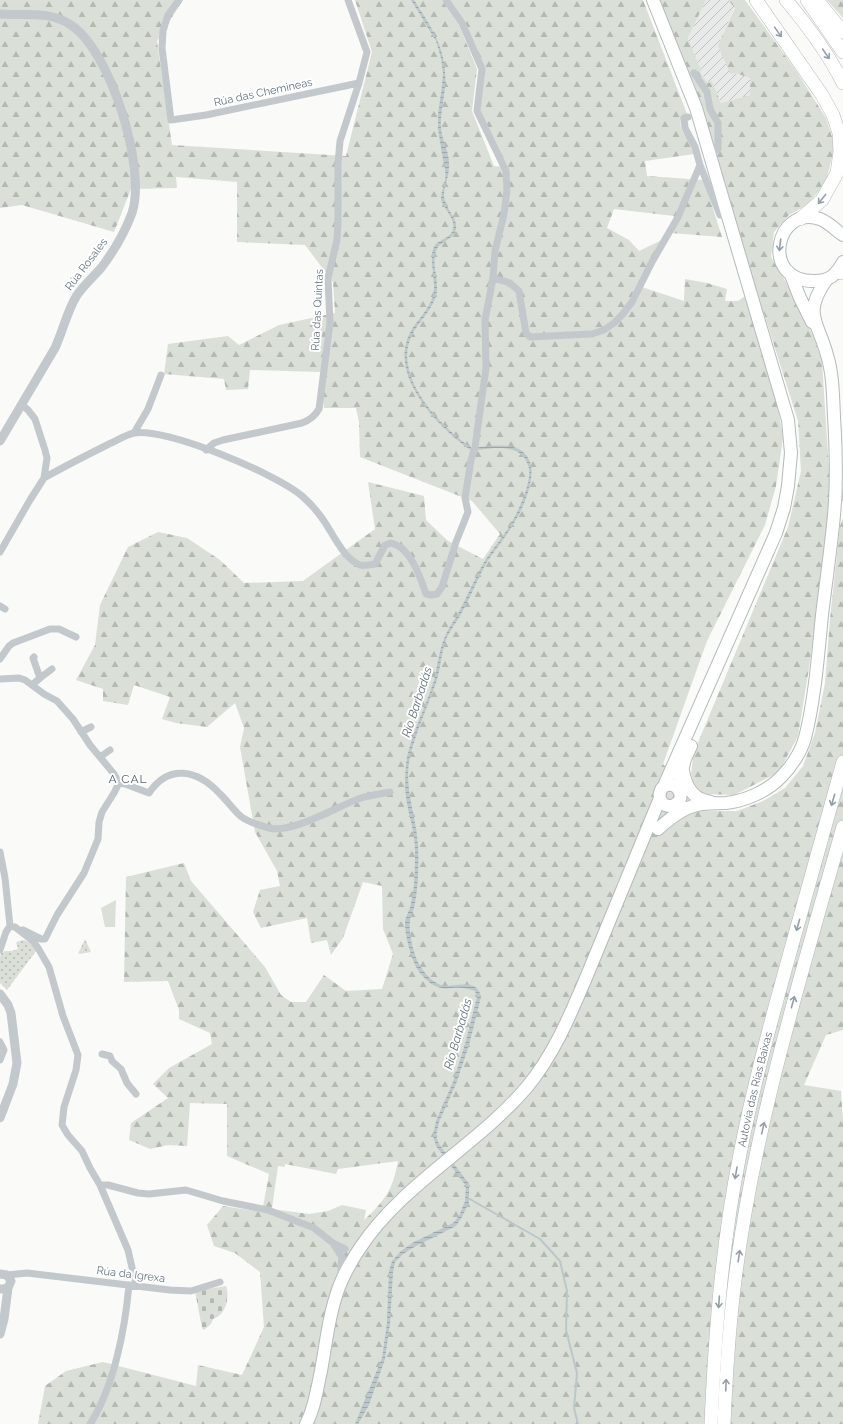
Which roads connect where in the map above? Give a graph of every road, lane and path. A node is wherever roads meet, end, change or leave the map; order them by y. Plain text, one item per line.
1 (179, 0) edge
2 (348, 0) edge
3 (446, 0) edge
4 (653, 0) edge
5 (756, 0) edge
6 (786, 0) edge
7 (807, 0) edge
8 (817, 0) edge
9 (0, 14) edge
10 (843, 32) edge
11 (843, 52) edge
12 (694, 73) dead end
13 (359, 83) junction
14 (843, 83) edge
15 (688, 117) dead end
16 (709, 153) junction
17 (700, 165) junction
18 (727, 214) junction
19 (800, 219) junction
20 (843, 235) edge
21 (837, 272) edge
22 (791, 275) junction
23 (493, 278) junction
24 (819, 333) junction
25 (161, 375) dead end
26 (22, 405) junction
27 (134, 433) junction
28 (0, 441) edge
29 (206, 450) junction
30 (44, 478) junction
31 (841, 495) edge
32 (0, 552) edge
33 (759, 574) junction
34 (76, 637) dead end
35 (34, 657) dead end
36 (0, 659) edge
37 (52, 669) dead end
38 (40, 678) junction
39 (0, 679) edge
40 (32, 685) junction
41 (91, 727) dead end
42 (81, 732) junction
43 (110, 750) dead end
44 (100, 757) junction
45 (843, 762) edge
46 (683, 769) junction
47 (119, 783) junction
48 (664, 786) junction
49 (679, 790) junction
50 (390, 792) dead end
51 (660, 798) junction
52 (697, 802) junction
53 (672, 805) junction
54 (843, 827) edge
55 (658, 829) junction
56 (0, 852) edge
57 (13, 926) junction
58 (600, 945) junction
59 (0, 950) edge
60 (0, 994) edge
61 (0, 1042) edge
62 (102, 1054) dead end
63 (0, 1060) edge
64 (136, 1094) dead end
65 (0, 1118) edge
66 (100, 1185) junction
67 (333, 1243) junction
68 (345, 1249) junction
69 (359, 1249) junction
70 (346, 1261) junction
71 (4, 1274) edge
72 (39, 1274) junction
73 (220, 1282) dead end
74 (132, 1285) junction
75 (6, 1287) edge
76 (0, 1298) edge
77 (0, 1330) edge
78 (0, 1334) edge
79 (90, 1424) edge
80 (306, 1424) edge
81 (711, 1424) edge
82 (724, 1424) edge

1 - 13 street, Rúa das Chemineas
2 - 13 street, Rúa das Quintas
3 - 23 street
4 - 16 main road
5 -> 19 highway
6 -> 14 highway
7 - 11 highway
8 - 10 highway
9 - 26 street, Rúa Rosales
12 - 16 street
13 - 29 street, Rúa das Quintas
15 - 17 street
16 - 18 main road
17 - 18 street
17 - 23 street
18 - 33 main road
19 - 20 main road
19 -> 22 main road
21 - 22 main road
21 - 24 main road
22 - 24 main road
23 - 29 street
24 - 31 main road
25 - 27 street
26 - 28 street, Rúa Rosales
26 - 30 street
27 - 29 street
27 - 30 street
30 - 32 street
31 - 52 main road
33 - 46 main road
33 - 48 main road
34 - 36 street
35 - 38 street
37 - 38 street
38 - 40 street
39 - 40 street
40 - 42 street
41 - 42 street
42 - 44 street
43 - 44 street
44 - 47 street
45 -> 81 highway, Autovía das Rías Baixas
46 - 49 main road
46 - 52 main road
47 - 50 street
47 - 57 street
48 - 49 main road
48 - 51 main road
49 - 52 main road
49 - 53 main road
51 - 53 main road
51 - 58 main road
52 - 53 main road
52 - 55 main road
53 - 55 main road
82 -> 54 highway, Autovía das Rías Baixas
55 - 58 main road
56 - 57 street
57 - 59 street
57 - 66 street
58 - 69 main road
60 - 65 street
61 - 63 street
62 - 64 street
66 - 67 street
66 - 74 street
67 - 68 street
67 - 70 street
68 - 69 street
68 - 70 street
69 - 70 main road
70 - 80 main road
71 - 72 street, Rúa da Igrexa
71 - 75 street
72 - 74 street, Rúa da Igrexa
72 - 75 street, Rúa da Igrexa
73 - 74 street, Rúa da Igrexa
74 - 79 street
75 - 78 street
76 - 77 street

